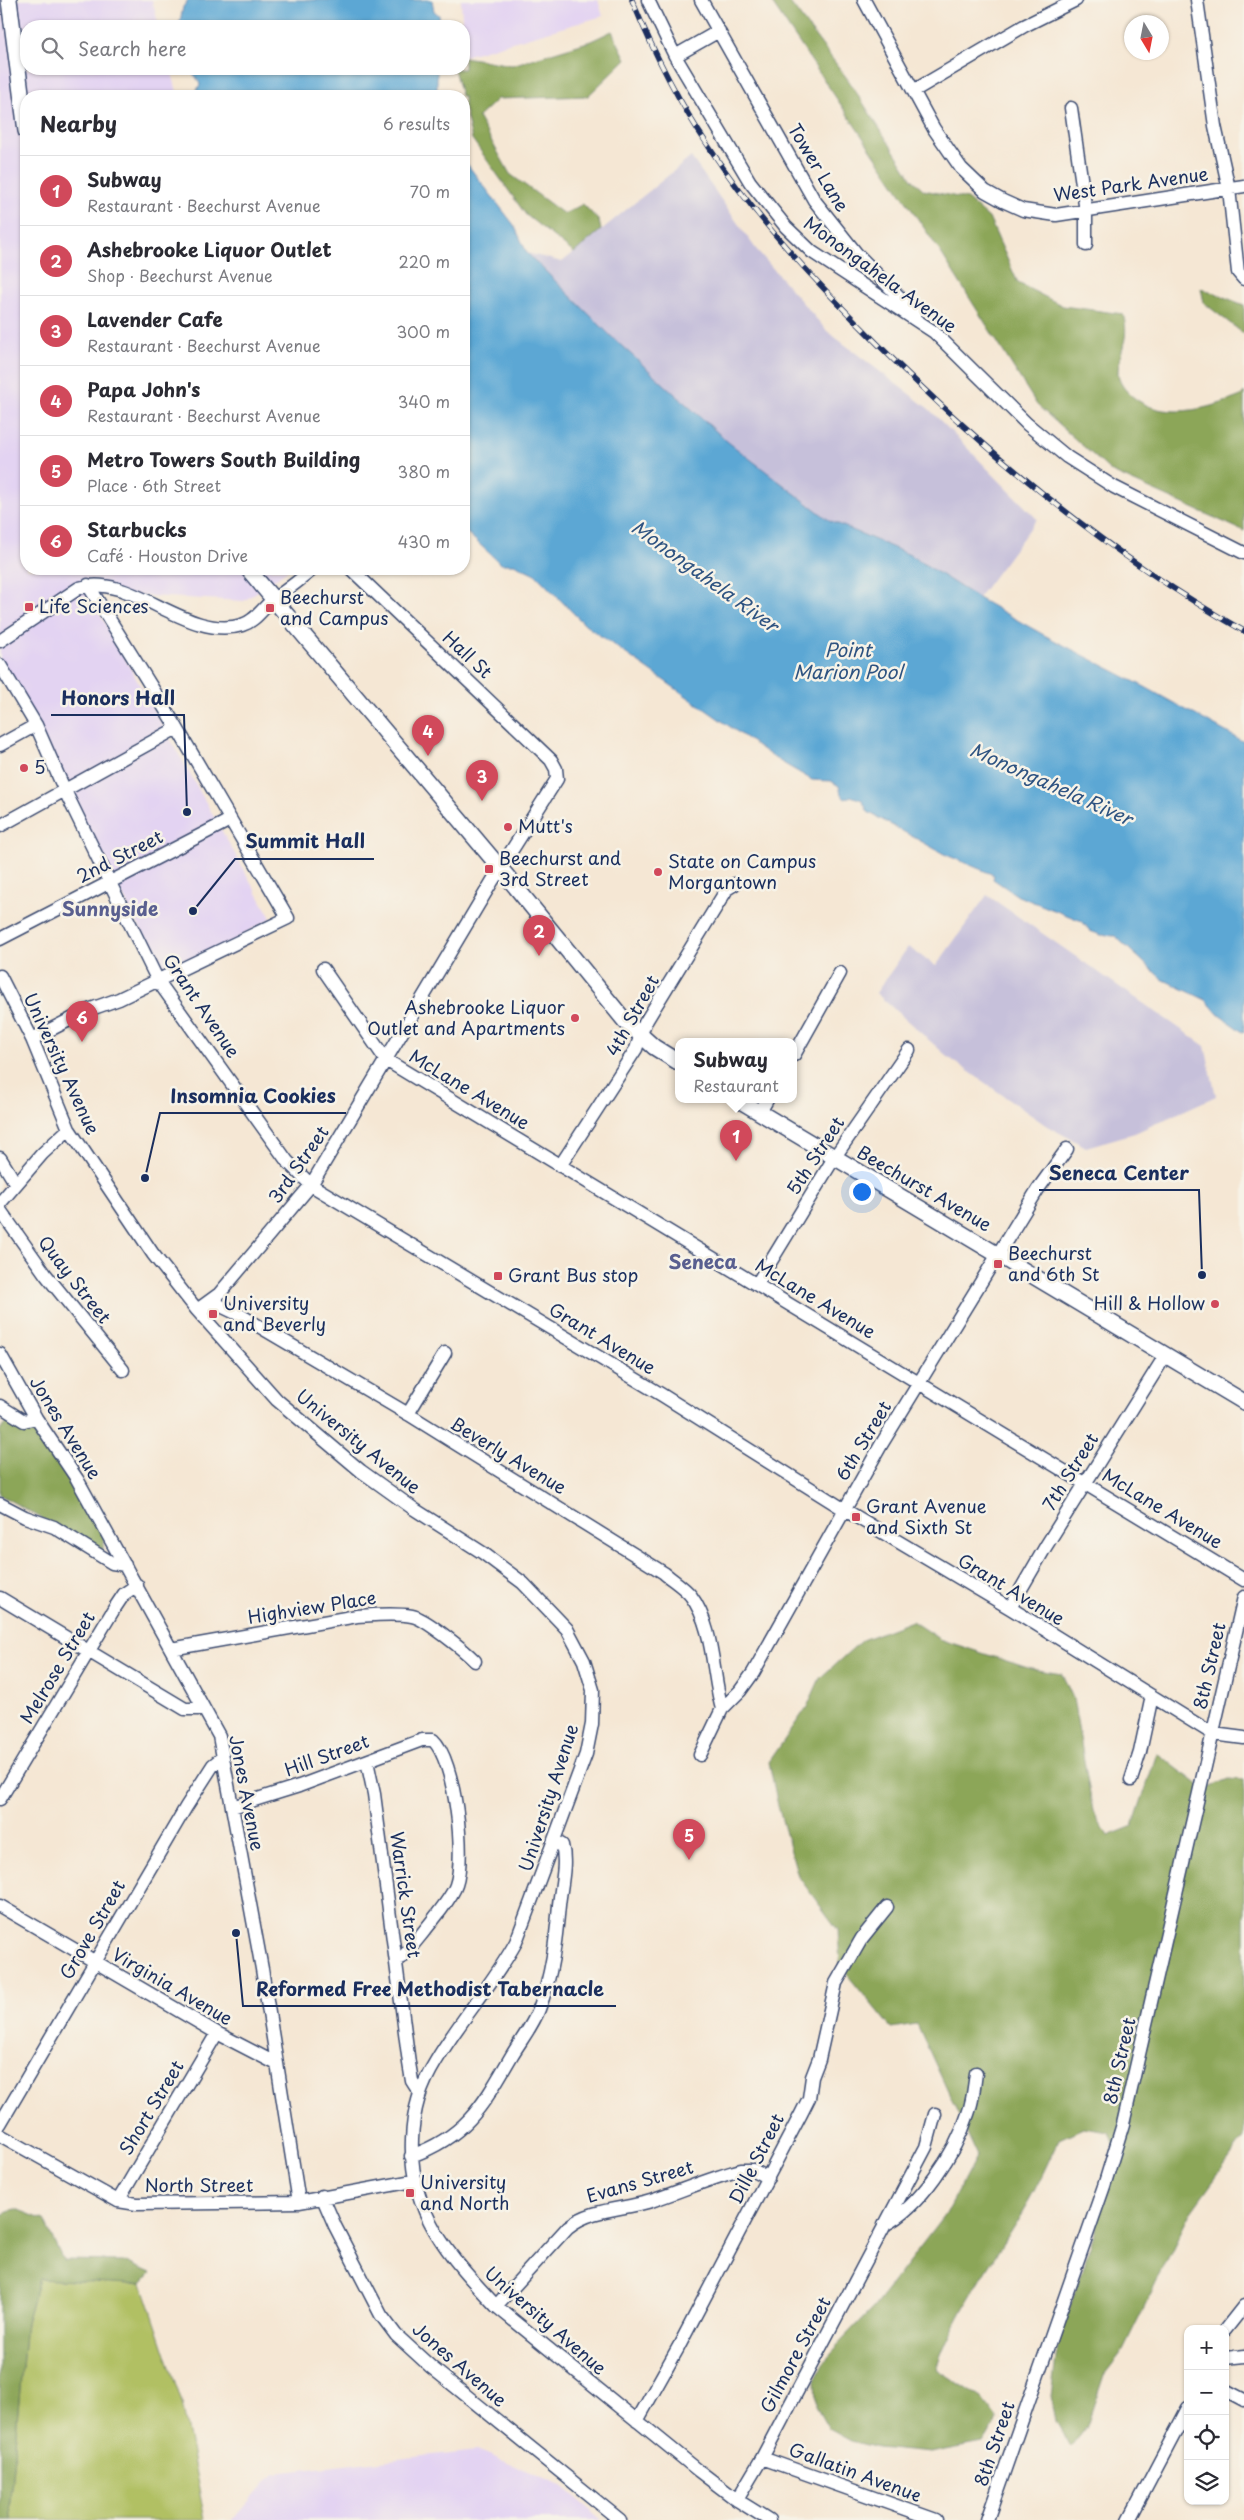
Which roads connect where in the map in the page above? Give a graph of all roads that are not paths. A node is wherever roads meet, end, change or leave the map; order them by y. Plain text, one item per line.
1 (9, 0) edge
2 (648, 0) edge
3 (701, 0) edge
4 (864, 0) edge
5 (1076, 0) edge
6 (1197, 0) edge
7 (719, 31) junction
8 (675, 56) junction
9 (21, 90) edge
10 (915, 90) junction
11 (1071, 108) dead end
12 (1244, 186) edge
13 (1229, 189) junction
14 (1086, 212) junction
15 (1086, 245) dead end
16 (1244, 279) edge
17 (934, 332) junction
18 (1244, 553) edge
19 (253, 575) edge
20 (305, 575) edge
21 (357, 575) edge
22 (88, 586) junction
23 (274, 599) junction
24 (0, 641) edge
25 (0, 665) edge
26 (36, 725) junction
27 (177, 728) junction
28 (0, 745) edge
29 (556, 769) joint
30 (65, 791) junction
31 (230, 820) junction
32 (0, 826) edge
33 (501, 869) junction
34 (111, 882) junction
35 (735, 884) dead end
36 (0, 939) edge
37 (324, 969) dead end
38 (840, 973) dead end
39 (0, 976) edge
40 (158, 981) junction
41 (641, 1036) junction
42 (32, 1039) junction
43 (797, 1050) edge
44 (909, 1050) dead end
45 (386, 1060) junction
46 (675, 1060) edge
47 (763, 1106) edge
48 (69, 1129) junction
49 (1067, 1149) dead end
50 (0, 1158) edge
51 (834, 1158) junction
52 (560, 1166) junction
53 (16, 1184) junction
54 (311, 1185) junction
55 (0, 1203) edge
56 (0, 1210) edge
57 (998, 1254) junction
58 (757, 1284) junction
59 (197, 1310) junction
60 (445, 1353) dead end
61 (0, 1354) edge
62 (1165, 1356) junction
63 (123, 1370) dead end
64 (920, 1384) junction
65 (1244, 1402) edge
66 (0, 1406) edge
67 (408, 1414) junction
68 (36, 1418) junction
69 (1085, 1482) junction
70 (0, 1504) edge
71 (845, 1510) junction
72 (125, 1565) junction
73 (1244, 1580) edge
74 (137, 1585) junction
75 (1244, 1597) edge
76 (0, 1598) edge
77 (1010, 1608) junction
78 (170, 1649) junction
79 (88, 1651) junction
80 (475, 1661) dead end
81 (1152, 1696) junction
82 (204, 1709) junction
83 (722, 1709) junction
84 (1213, 1734) junction
85 (1244, 1738) edge
86 (700, 1755) dead end
87 (223, 1758) junction
88 (367, 1761) junction
89 (1132, 1780) dead end
90 (0, 1799) edge
91 (232, 1807) junction
92 (555, 1841) junction
93 (0, 1906) edge
94 (887, 1907) dead end
95 (396, 1960) junction
96 (94, 1962) junction
97 (217, 2033) junction
98 (277, 2064) junction
99 (976, 2073) dead end
100 (418, 2092) junction
101 (935, 2114) dead end
102 (0, 2124) edge
103 (0, 2135) edge
104 (411, 2156) junction
105 (768, 2178) junction
106 (413, 2181) junction
107 (322, 2196) junction
108 (118, 2201) junction
109 (299, 2202) junction
110 (884, 2225) junction
111 (496, 2306) junction
112 (1244, 2306) edge
113 (1229, 2325) edge
114 (1244, 2356) edge
115 (1229, 2358) edge
116 (1229, 2392) edge
117 (1244, 2400) edge
118 (1184, 2415) edge
119 (637, 2421) junction
120 (762, 2458) junction
121 (737, 2500) junction
122 (620, 2520) edge
123 (769, 2520) edge
124 (936, 2520) edge
125 (987, 2520) edge
126 (1129, 2520) edge

1 - 9 main road
2 - 8 street, Monongahela Avenue
3 - 7 street, Tower Lane
4 - 10 street, West Park Avenue
5 - 10 street
6 - 13 street
7 - 8 street
7 - 17 street, Tower Lane
8 - 17 street, Monongahela Avenue
10 - 14 street, West Park Avenue
11 - 14 street
12 - 13 street, West Park Avenue
13 - 14 street, West Park Avenue
13 - 16 street
14 - 15 street
17 - 18 street, Monongahela Avenue
19 - 23 main road
20 - 23 street
21 - 29 street, Hall St
22 - 23 street
22 - 24 street
22 - 27 street
23 - 33 main road
25 - 26 street, Grant Avenue
26 - 28 street
26 - 30 street, Grant Avenue
27 - 30 street
27 - 31 street
29 - 33 street, 3rd Street
30 - 32 street
30 - 34 street, Grant Avenue
31 - 34 street, 2nd Street
31 - 40 street
33 - 41 main road
33 - 45 street, 3rd Street
34 - 36 street, 2nd Street
34 - 40 street, Grant Avenue
35 - 41 street, 4th Street
37 - 45 street, McLane Avenue
38 - 43 street
39 - 42 street, University Avenue
40 - 42 street
40 - 54 street, Grant Avenue
41 - 46 main road
41 - 52 street, 4th Street
42 - 48 street, University Avenue
44 - 51 street, 5th Street
45 - 52 street, McLane Avenue
45 - 54 street, 3rd Street
47 - 51 main road, Beechurst Avenue
48 - 53 street
48 - 59 street, University Avenue
49 - 57 street, 6th Street
50 - 53 street
51 - 57 main road, Beechurst Avenue
51 - 58 street, 5th Street
52 - 58 street, McLane Avenue
53 - 55 street
54 - 59 street, 3rd Street
54 - 71 street, Grant Avenue
56 - 63 street, Quay Street
57 - 62 main road, Beechurst Avenue
57 - 64 street, 6th Street
58 - 64 street, McLane Avenue
59 - 67 street, Beverly Avenue
59 - 92 street, University Avenue
60 - 67 street
61 - 68 street, Jones Avenue
62 - 65 main road, Beechurst Avenue
62 - 69 street, 7th Street
64 - 69 street, McLane Avenue
64 - 71 street, 6th Street
66 - 68 street
67 - 83 street, Beverly Avenue
68 - 72 street, Jones Avenue
69 - 73 street, McLane Avenue
69 - 77 street, 7th Street
70 - 72 street
71 - 77 street, Grant Avenue
71 - 83 street, 6th Street
72 - 74 street, Jones Avenue
74 - 78 street, Jones Avenue
74 - 79 street, Melrose Street
75 - 84 street, 8th Street
76 - 79 street
77 - 81 street, Grant Avenue
78 - 80 street, Highview Place
78 - 82 street, Jones Avenue
79 - 82 street
79 - 90 street, Melrose Street
81 - 84 street, Grant Avenue
81 - 89 street
82 - 87 street, Jones Avenue
83 - 86 street, 6th Street
84 - 85 street, Grant Avenue
84 - 125 street, 8th Street
87 - 91 street, Jones Avenue
87 - 96 street, Grove Street
88 - 91 street, Hill Street
88 - 95 street, Warrick Street
88 - 95 street, Hill Street
91 - 98 street, Jones Avenue
92 - 100 street, University Avenue
92 - 104 street
93 - 96 street, Virginia Avenue
94 - 105 street, Dille Street
95 - 100 street, Warrick Street
96 - 97 street, Virginia Avenue
96 - 102 street, Grove Street
97 - 98 street, Virginia Avenue
97 - 108 street, Short Street
98 - 109 street, Jones Avenue
99 - 110 street, Gilmore Street
100 - 104 street, University Avenue
101 - 110 street, Gilmore Street
103 - 108 street, North Street
104 - 106 street, University Avenue
105 - 111 street, Evans Street
105 - 119 street, Dille Street
106 - 107 street, North Street
106 - 111 street, University Avenue
107 - 109 street, North Street
107 - 122 street, Jones Avenue
108 - 109 street, North Street
110 - 120 street, Gilmore Street
111 - 119 street, University Avenue
112 - 113 street
114 - 115 street
116 - 117 street
118 - 126 street
119 - 121 street, University Avenue
120 - 121 street, Gilmore Street
120 - 124 street, Gallatin Avenue
121 - 123 street, University Avenue

